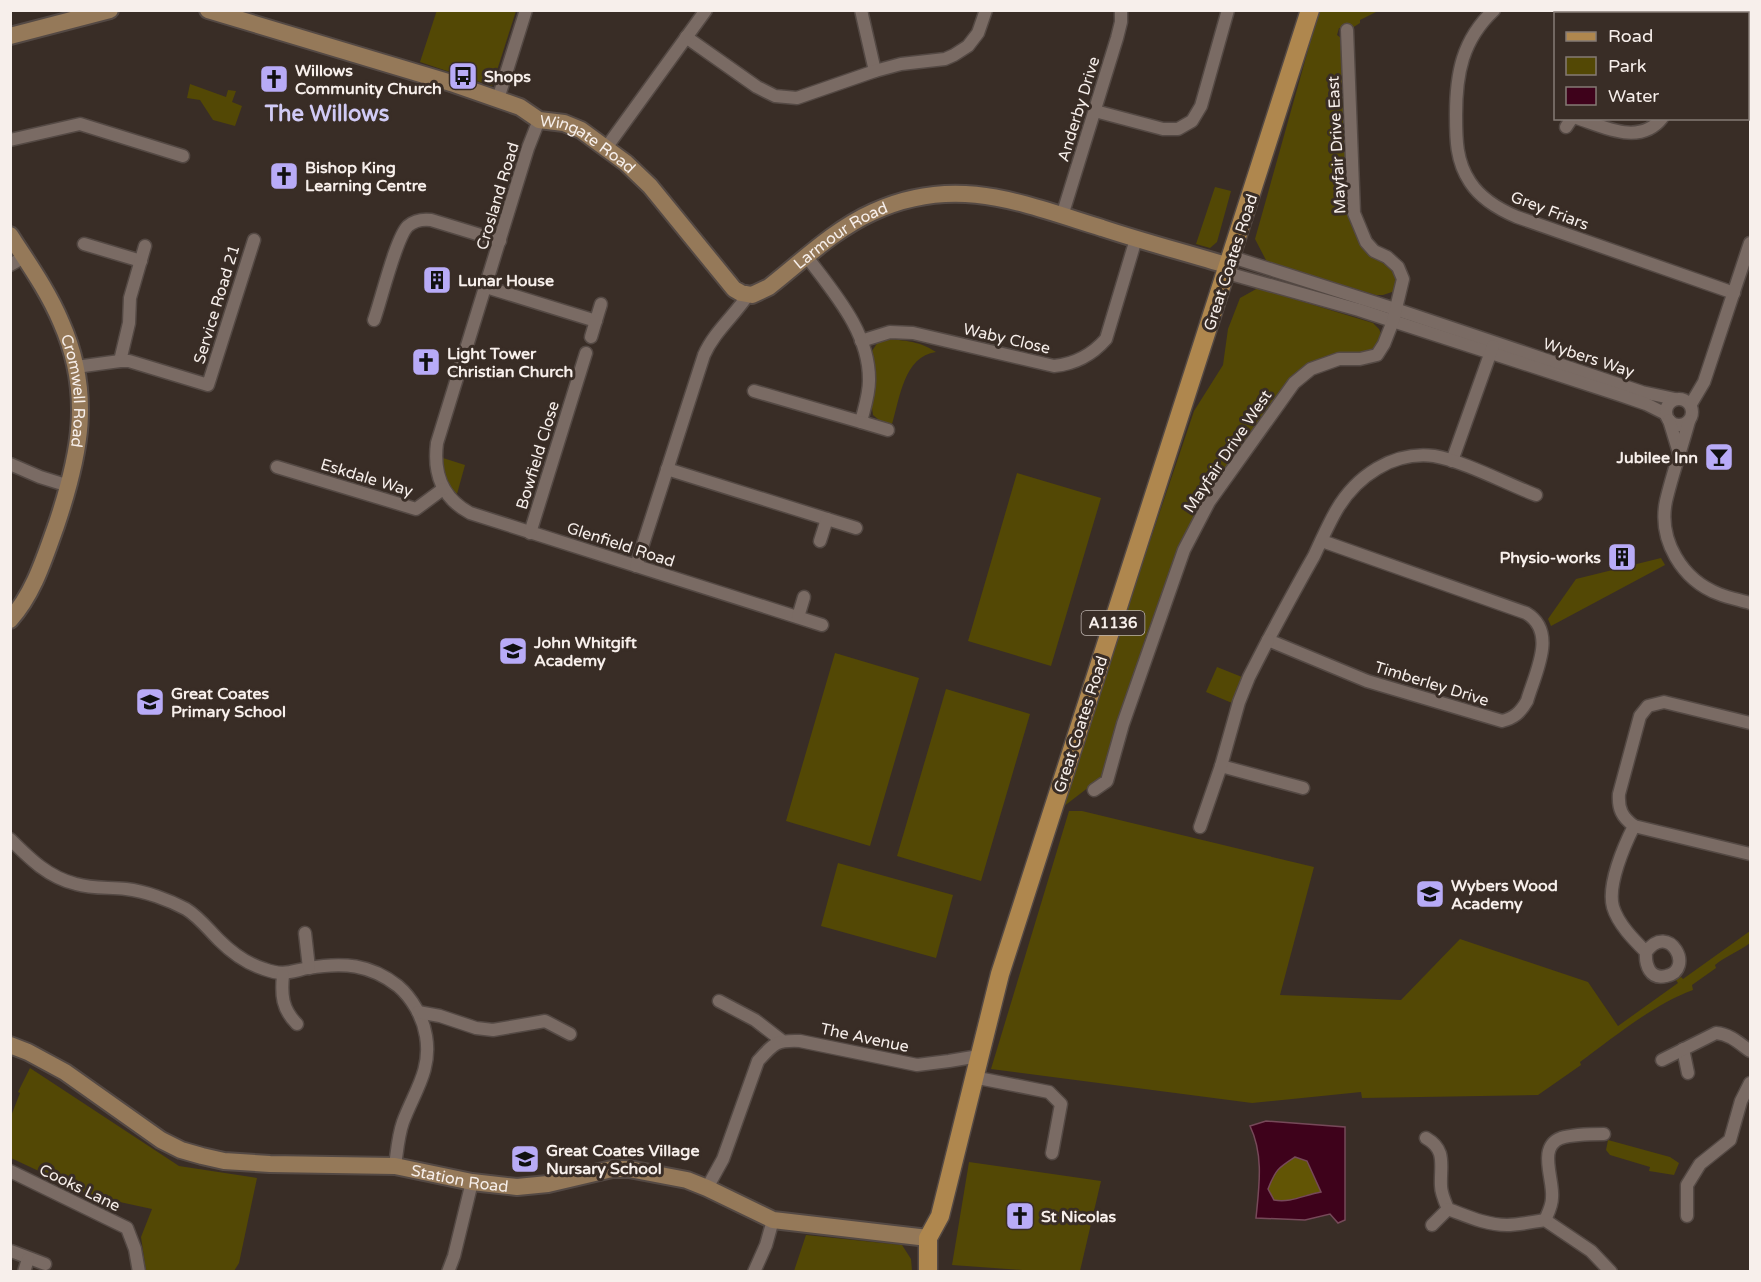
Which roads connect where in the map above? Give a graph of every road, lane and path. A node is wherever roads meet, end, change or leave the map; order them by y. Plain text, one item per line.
1 (110, 10) edge
2 (208, 10) edge
3 (526, 10) edge
4 (706, 10) edge
5 (861, 10) edge
6 (986, 10) edge
7 (1121, 10) edge
8 (1228, 10) edge
9 (1310, 10) edge
10 (1494, 10) edge
11 (1347, 30) dead end
12 (10, 36) edge
13 (686, 37) junction
14 (875, 71) junction
15 (498, 99) junction
16 (1095, 111) junction
17 (539, 120) junction
18 (1583, 120) edge
19 (1660, 120) edge
20 (10, 140) edge
21 (606, 148) junction
22 (183, 156) dead end
23 (1062, 216) junction
24 (10, 235) edge
25 (1136, 239) junction
26 (254, 240) dead end
27 (500, 241) junction
28 (1750, 243) edge
29 (84, 244) dead end
30 (145, 246) dead end
31 (807, 256) junction
32 (17, 261) edge
33 (141, 261) junction
34 (1230, 265) junction
35 (486, 287) junction
36 (1734, 293) junction
37 (748, 295) junction
38 (601, 304) dead end
39 (1394, 315) junction
40 (374, 320) dead end
41 (596, 321) junction
42 (591, 337) dead end
43 (861, 340) junction
44 (1493, 348) junction
45 (586, 353) dead end
46 (120, 360) junction
47 (76, 368) junction
48 (754, 391) dead end
49 (1675, 399) junction
50 (1691, 404) junction
51 (1667, 417) junction
52 (1689, 421) junction
53 (861, 422) junction
54 (888, 430) dead end
55 (1680, 457) junction
56 (1452, 461) junction
57 (10, 464) edge
58 (277, 466) dead end
59 (667, 469) junction
60 (69, 486) junction
61 (443, 489) junction
62 (1536, 495) dead end
63 (827, 519) junction
64 (856, 528) dead end
65 (530, 533) junction
66 (820, 541) dead end
67 (1322, 541) junction
68 (636, 566) junction
69 (804, 597) dead end
70 (1750, 603) edge
71 (798, 617) junction
72 (10, 620) edge
73 (822, 625) dead end
74 (1268, 640) junction
75 (1750, 723) edge
76 (1221, 766) junction
77 (1303, 788) dead end
78 (1094, 790) dead end
79 (1634, 826) junction
80 (1200, 827) dead end
81 (12, 843) edge
82 (1750, 854) edge
83 (305, 933) dead end
84 (1646, 952) dead end
85 (309, 968) junction
86 (283, 975) junction
87 (719, 1001) dead end
88 (418, 1012) junction
89 (297, 1024) dead end
90 (570, 1034) dead end
91 (781, 1040) junction
92 (10, 1045) edge
93 (1683, 1049) junction
94 (1750, 1051) edge
95 (978, 1056) junction
96 (1662, 1060) dead end
97 (1688, 1073) dead end
98 (973, 1077) junction
99 (1750, 1083) edge
100 (1604, 1134) dead end
101 (1426, 1138) dead end
102 (1052, 1153) dead end
103 (395, 1166) junction
104 (10, 1171) edge
105 (472, 1182) junction
106 (707, 1188) junction
107 (1448, 1209) junction
108 (1687, 1216) dead end
109 (773, 1220) junction
110 (1545, 1220) junction
111 (1432, 1225) dead end
112 (928, 1239) junction
113 (11, 1251) edge
114 (45, 1264) dead end
115 (26, 1265) edge
116 (139, 1272) edge
117 (448, 1272) edge
118 (754, 1272) edge
119 (928, 1272) edge
120 (1611, 1272) edge

1 - 12 street
2 - 15 street, Wingate Road
3 - 15 street
4 - 13 street
5 - 14 street
6 - 14 street
7 - 16 street, Anderby Drive
8 - 16 street
9 - 34 main road, Great Coates Road / A1136
10 - 36 street, Grey Friars
11 - 39 street, Mayfair Drive East
13 - 14 street
13 - 21 street
15 - 17 street, Wingate Road
16 - 23 street, Anderby Drive
17 - 21 street, Wingate Road
17 - 27 street, Crosland Road
18 - 19 street
20 - 22 street
21 - 37 street, Wingate Road
23 - 25 street, Larmour Road
23 - 31 street, Larmour Road
24 - 32 street, Cromwell Road
25 - 34 street, Larmour Road
25 - 43 street, Waby Close
26 - 46 street, Service Road 21
27 - 35 street, Crosland Road
27 - 40 street
28 - 36 street
29 - 33 street
30 - 33 street
31 - 37 street, Larmour Road
31 - 43 street
32 - 47 street, Cromwell Road
33 - 46 street
34 - 39 street, Wybers Way
34 - 95 main road, Great Coates Road / A1136
35 - 41 street
35 - 61 street, Crosland Road
36 - 50 street
37 - 59 street, Larmour Road
38 - 41 street
39 - 44 street, Wybers Way
39 - 78 street, Mayfair Drive West
41 - 42 street
43 - 53 street
44 - 49 street, Wybers Way
44 - 51 street, Wybers Way
44 - 56 street
45 - 65 street, Bowfield Close
46 - 47 street, Service Road 21
47 - 60 street, Cromwell Road
48 - 53 street
49 - 50 street
49 - 51 street
50 - 52 street
51 - 52 street
51 - 55 street
52 - 55 street
53 - 54 street
55 - 70 street
56 - 62 street
56 - 67 street
57 - 60 street
58 - 61 street, Eskdale Way
59 - 63 street
59 - 68 street, Larmour Road
60 - 72 street, Cromwell Road
61 - 65 street, Glenfield Road
63 - 64 street
63 - 66 street
65 - 68 street, Glenfield Road
67 - 74 street
67 - 74 street, Timberley Drive
68 - 71 street, Glenfield Road
69 - 71 street
71 - 73 street, Glenfield Road
74 - 76 street
75 - 79 street
76 - 77 street
76 - 80 street
79 - 82 street
79 - 84 street
81 - 86 street
83 - 85 street
85 - 86 street
85 - 88 street
86 - 89 street
87 - 91 street
88 - 90 street
88 - 103 street
91 - 95 street, The Avenue
91 - 106 street
92 - 103 street, Station Road
93 - 94 street
93 - 96 street
93 - 97 street
95 - 98 main road, Great Coates Road / A1136
98 - 102 street
98 - 112 main road, Great Coates Road / A1136
99 - 108 street
100 - 110 street
101 - 107 street
103 - 105 street, Station Road
104 - 116 street, Cooks Lane
105 - 106 street, Station Road
105 - 117 street
106 - 109 street, Station Road
107 - 110 street
107 - 111 street
109 - 112 street, Station Road
109 - 118 street
110 - 120 street
112 - 119 main road, Great Coates Road / A1136
113 - 115 street
114 - 115 street

